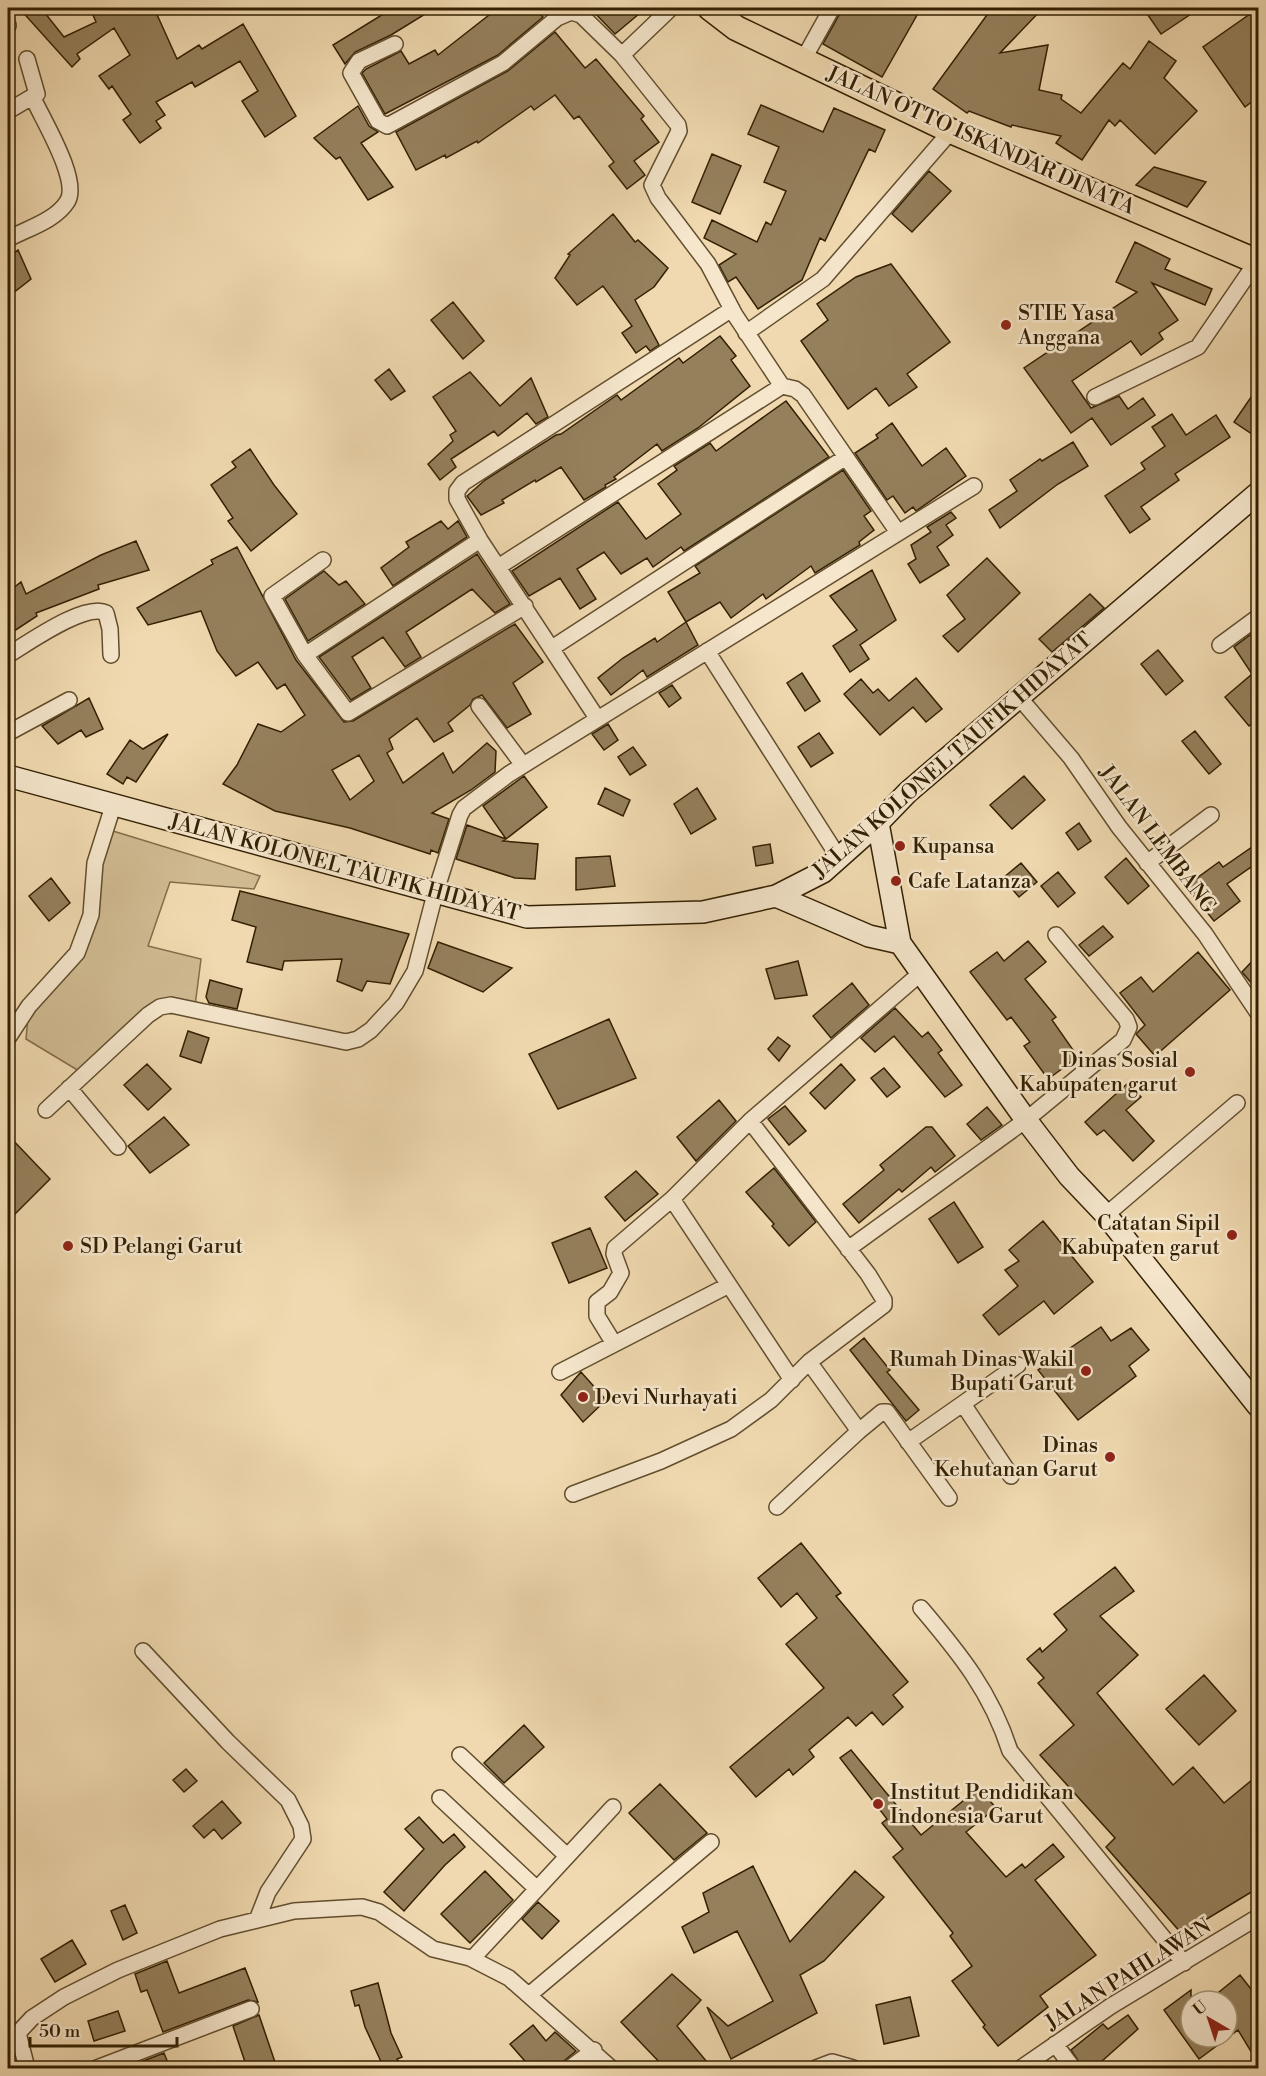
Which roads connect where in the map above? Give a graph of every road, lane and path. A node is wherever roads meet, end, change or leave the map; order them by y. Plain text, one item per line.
1 (671, 8) edge
2 (710, 8) edge
3 (832, 8) edge
4 (395, 44) dead end
5 (622, 56) junction
6 (27, 59) dead end
7 (803, 60) junction
8 (33, 98) junction
9 (8, 111) edge
10 (951, 131) junction
11 (8, 239) edge
12 (1258, 262) edge
13 (732, 309) junction
14 (746, 333) junction
15 (782, 386) junction
16 (1095, 397) dead end
17 (846, 457) junction
18 (974, 486) dead end
19 (1258, 493) edge
20 (897, 531) junction
21 (480, 540) junction
22 (322, 560) dead end
23 (498, 567) junction
24 (525, 606) junction
25 (1258, 617) edge
26 (1220, 645) dead end
27 (552, 648) junction
28 (707, 651) junction
29 (8, 655) edge
30 (111, 655) dead end
31 (305, 655) junction
32 (1018, 696) junction
33 (69, 700) dead end
34 (479, 706) dead end
35 (597, 718) junction
36 (8, 733) edge
37 (523, 765) junction
38 (8, 776) edge
39 (114, 803) junction
40 (1211, 815) dead end
41 (878, 823) junction
42 (839, 858) junction
43 (1147, 863) junction
44 (435, 894) junction
45 (776, 896) junction
46 (1056, 935) dead end
47 (900, 943) junction
48 (922, 972) junction
49 (1258, 1013) edge
50 (8, 1038) edge
51 (69, 1088) junction
52 (1237, 1103) dead end
53 (46, 1110) dead end
54 (1026, 1120) junction
55 (750, 1121) junction
56 (118, 1147) dead end
57 (672, 1199) junction
58 (1106, 1215) junction
59 (848, 1249) junction
60 (729, 1285) junction
61 (614, 1342) junction
62 (809, 1362) junction
63 (1018, 1365) dead end
64 (560, 1372) dead end
65 (792, 1380) junction
66 (963, 1404) junction
67 (1258, 1406) edge
68 (859, 1431) junction
69 (908, 1442) junction
70 (1011, 1476) dead end
71 (573, 1494) dead end
72 (949, 1498) dead end
73 (777, 1507) dead end
74 (921, 1608) dead end
75 (143, 1651) dead end
76 (460, 1755) dead end
77 (440, 1798) dead end
78 (613, 1808) dead end
79 (711, 1842) dead end
80 (567, 1856) junction
81 (537, 1889) junction
82 (257, 1920) junction
83 (1257, 1922) edge
84 (472, 1959) junction
85 (1184, 1963) junction
86 (529, 1995) junction
87 (251, 2009) dead end
88 (13, 2035) edge
89 (1055, 2044) junction
90 (594, 2050) junction
91 (27, 2068) edge
92 (97, 2068) edge
93 (570, 2068) edge
94 (611, 2068) edge
95 (816, 2068) edge
96 (854, 2068) edge
97 (1021, 2068) edge
98 (1073, 2068) edge

1 - 5 street
2 - 7 main road, JALAN OTTO ISKANDAR DINATA
3 - 7 street
4 - 5 street
5 - 13 street
6 - 8 street
7 - 10 main road, JALAN OTTO ISKANDAR DINATA
8 - 9 street
8 - 11 street
10 - 12 main road, JALAN OTTO ISKANDAR DINATA
10 - 14 street
12 - 16 street
13 - 14 street
13 - 21 street
14 - 15 street
15 - 17 street
15 - 23 street
17 - 20 street
17 - 27 street
18 - 20 street
19 - 32 main road, JALAN KOLONEL TAUFIK HIDAYAT
20 - 28 street
21 - 23 street
21 - 31 street
22 - 31 street
23 - 24 street
24 - 27 street
24 - 31 street
25 - 26 street
27 - 35 street
28 - 35 street
28 - 42 street
29 - 30 street
32 - 41 main road, JALAN KOLONEL TAUFIK HIDAYAT
32 - 43 street, JALAN LEMBANG
33 - 36 street
34 - 37 street
35 - 37 street
37 - 44 street
38 - 39 main road, JALAN KOLONEL TAUFIK HIDAYAT
39 - 44 main road, JALAN KOLONEL TAUFIK HIDAYAT
39 - 50 street
40 - 43 street
41 - 42 main road, JALAN KOLONEL TAUFIK HIDAYAT
41 - 47 main road
42 - 45 main road, JALAN KOLONEL TAUFIK HIDAYAT
43 - 49 street, JALAN LEMBANG
44 - 45 main road, JALAN KOLONEL TAUFIK HIDAYAT
44 - 51 street
45 - 47 main road
46 - 54 street
47 - 48 main road
48 - 54 main road
48 - 55 street
51 - 53 street
51 - 56 street
52 - 58 street
54 - 58 main road
54 - 59 street
55 - 57 street
55 - 59 street
57 - 60 street
57 - 61 street
58 - 67 main road
59 - 62 street
60 - 61 street
60 - 65 street
61 - 64 street
62 - 65 street
62 - 68 street
63 - 66 street
65 - 71 street
66 - 69 street
66 - 70 street
68 - 69 street
68 - 73 street
69 - 72 street
74 - 85 street
75 - 82 street
76 - 80 street
77 - 81 street
78 - 80 street
79 - 86 street
80 - 81 street
81 - 84 street
82 - 84 street
82 - 88 street
83 - 85 street, JALAN PAHLAWAN
84 - 86 street
85 - 89 street, JALAN PAHLAWAN
86 - 90 street
87 - 92 street
88 - 91 street
89 - 97 street, JALAN PAHLAWAN
89 - 98 street
90 - 93 street
90 - 94 street
95 - 96 street

